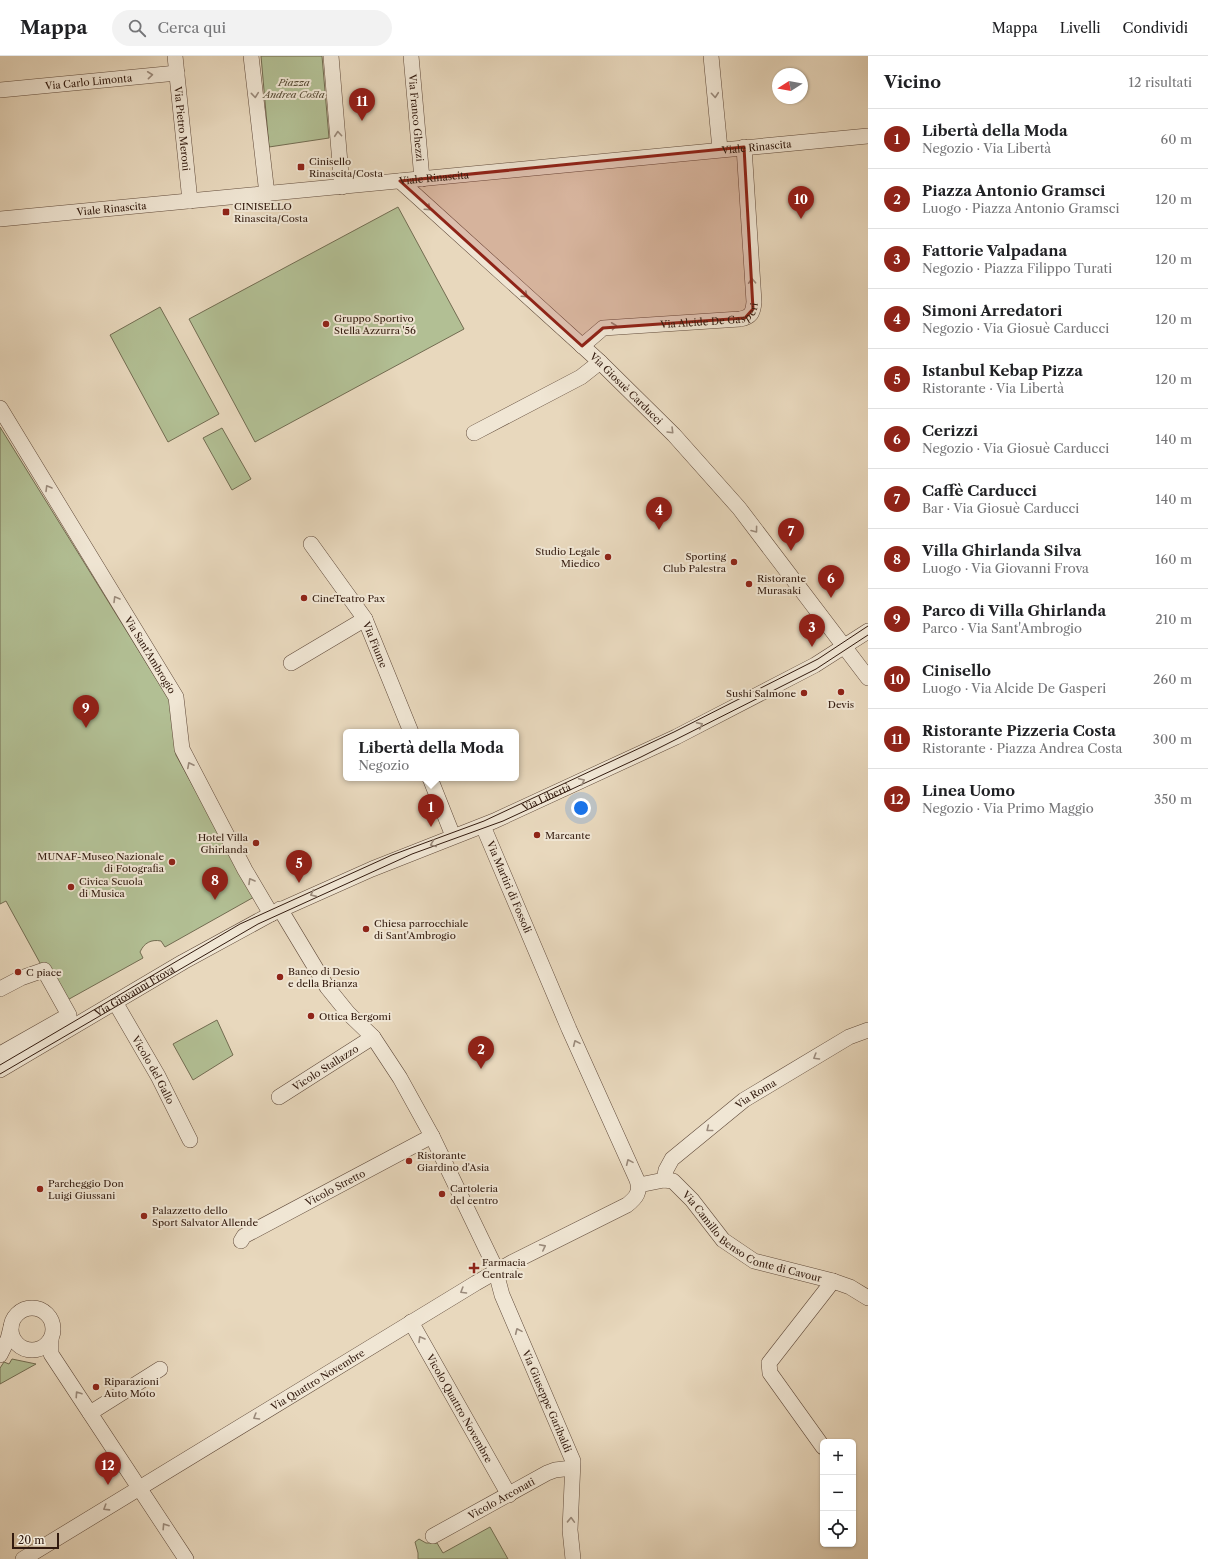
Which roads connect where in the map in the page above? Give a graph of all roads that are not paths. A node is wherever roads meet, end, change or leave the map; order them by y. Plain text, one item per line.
1 (175, 56) edge
2 (251, 56) edge
3 (331, 56) edge
4 (411, 56) edge
5 (711, 56) edge
6 (177, 73) junction
7 (0, 90) edge
8 (868, 136) edge
9 (744, 147) junction
10 (720, 149) junction
11 (422, 179) junction
12 (400, 181) junction
13 (342, 187) junction
14 (267, 194) junction
15 (190, 202) junction
16 (0, 219) edge
17 (582, 346) junction
18 (600, 362) junction
19 (0, 408) edge
20 (474, 433) dead end
21 (311, 544) dead end
22 (365, 619) junction
23 (868, 631) edge
24 (844, 647) junction
25 (291, 663) dead end
26 (865, 675) edge
27 (410, 729) edge
28 (431, 781) edge
29 (483, 826) junction
30 (453, 836) junction
31 (276, 912) junction
32 (0, 989) edge
33 (115, 1002) junction
34 (868, 1030) edge
35 (373, 1037) junction
36 (0, 1054) edge
37 (0, 1070) edge
38 (279, 1097) dead end
39 (432, 1136) junction
40 (190, 1140) dead end
41 (664, 1180) junction
42 (639, 1185) junction
43 (240, 1241) dead end
44 (497, 1272) junction
45 (833, 1281) junction
46 (868, 1298) edge
47 (411, 1322) junction
48 (11, 1327) junction
49 (51, 1340) junction
50 (0, 1355) edge
51 (160, 1369) dead end
52 (90, 1413) junction
53 (820, 1442) edge
54 (572, 1468) junction
55 (139, 1487) junction
56 (510, 1494) junction
57 (433, 1536) dead end
58 (24, 1559) edge
59 (186, 1559) edge
60 (573, 1559) edge

1 - 6 street, Via Pietro Meroni
2 -> 14 street
13 -> 3 street
4 - 11 street, Via Franco Ghezzi
5 -> 10 street
7 -> 6 street, Via Carlo Limonta
6 - 15 street, Via Pietro Meroni
8 - 9 street, Viale Rinascita
9 - 10 street, Viale Rinascita
17 -> 9 street, Via Alcide De Gasperi
10 - 11 street, Viale Rinascita
11 - 12 street, Viale Rinascita
12 - 13 street, Viale Rinascita
12 -> 17 street, Via Giosuè Carducci
13 - 14 street, Viale Rinascita
14 - 15 street, Viale Rinascita
15 - 16 street, Viale Rinascita
17 - 18 street, Via Giosuè Carducci
18 - 20 street
18 -> 24 street, Via Giosuè Carducci
31 -> 19 street, Via Sant'Ambrogio
21 - 22 street, Via Fiume
22 - 25 street
22 - 27 street, Via Fiume
23 - 24 street, Via Libertà
24 - 26 street, Via Giosuè Carducci
29 -> 24 street, Via Libertà
28 - 30 street
29 - 30 street, Via Libertà
42 -> 29 street, Via Martiri di Fossoli
30 -> 31 street, Via Libertà
31 - 33 street, Via Giovanni Frova
31 - 35 street, Via Sant'Ambrogio
32 - 36 street
33 - 37 street, Via Giovanni Frova
33 - 40 street, Vicolo del Gallo
34 -> 41 street, Via Roma
35 - 38 street, Vicolo Stallazzo
35 - 39 street, Via Giuseppe Garibaldi
39 - 43 street, Vicolo Stretto
39 - 44 street, Via Giuseppe Garibaldi
41 - 42 street
41 - 45 street, Via Camillo Benso Conte di Cavour
44 -> 42 street, Via Quattro Novembre
44 -> 47 street, Via Quattro Novembre
54 -> 44 street, Via Giuseppe Garibaldi
45 - 46 street, Via Camillo Benso Conte di Cavour
45 - 53 street
47 -> 55 street, Via Quattro Novembre
56 -> 47 street, Vicolo Quattro Novembre
48 - 49 street
48 - 49 street
48 - 50 street
52 -> 49 street
51 - 52 street
52 - 55 street
54 - 56 street, Vicolo Arconati
60 -> 54 street, Via Giuseppe Garibaldi
55 -> 58 street, Via Quattro Novembre
59 -> 55 street
56 - 57 street, Vicolo Arconati

